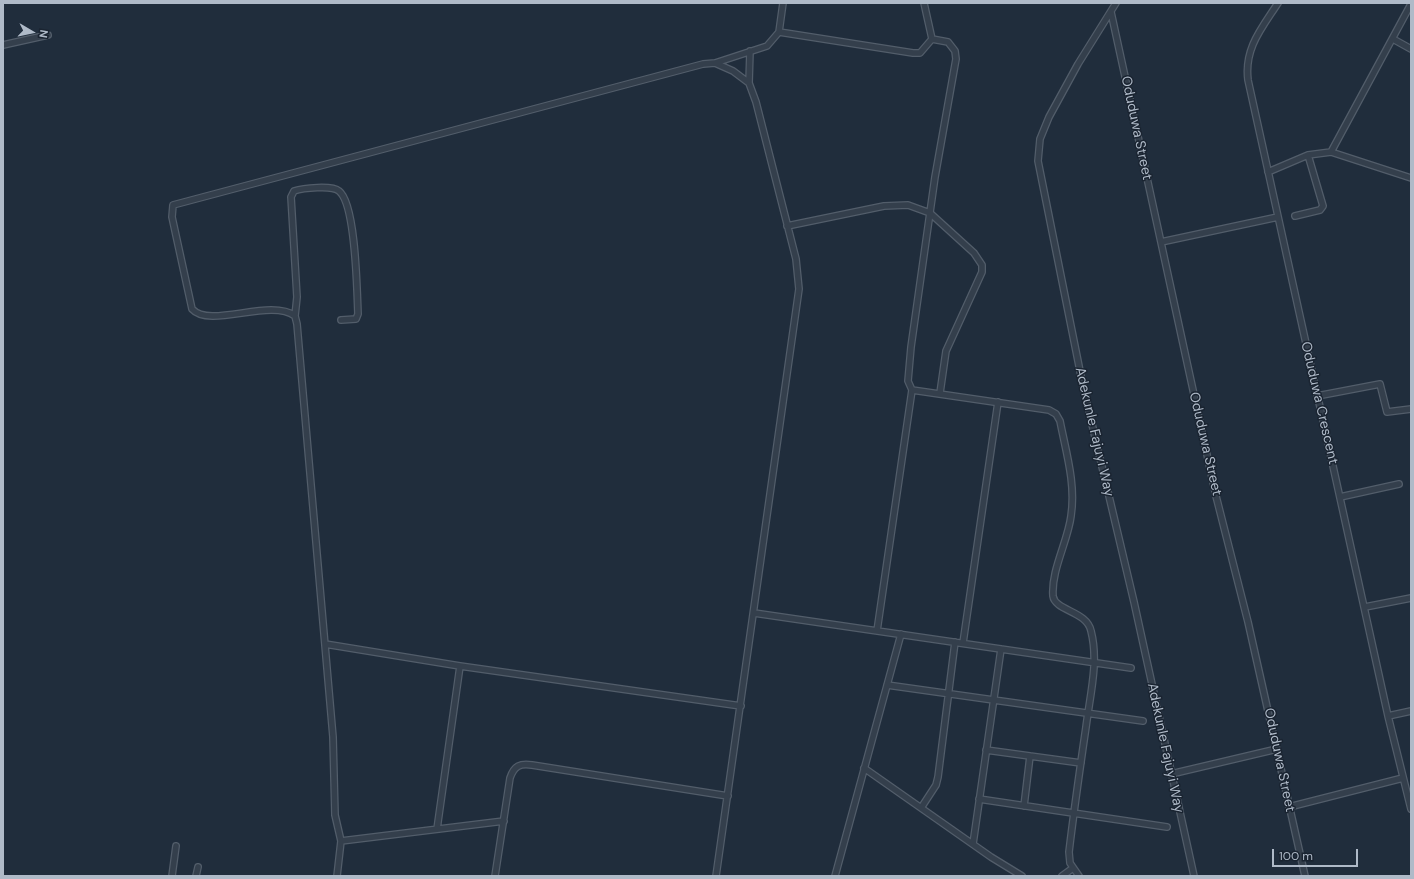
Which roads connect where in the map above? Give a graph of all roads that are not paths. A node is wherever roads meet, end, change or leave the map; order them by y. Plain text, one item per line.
1 (783, 3) edge
2 (924, 3) edge
3 (1116, 3) edge
4 (1278, 3) edge
5 (1411, 4) edge
6 (1111, 12) junction
7 (779, 32) junction
8 (48, 35) dead end
9 (1393, 39) junction
10 (932, 40) junction
11 (3, 45) edge
12 (1411, 49) edge
13 (750, 51) junction
14 (715, 63) junction
15 (749, 83) junction
16 (1331, 152) junction
17 (1308, 155) junction
18 (1268, 172) junction
19 (1411, 178) edge
20 (930, 213) junction
21 (1295, 216) dead end
22 (1278, 217) junction
23 (787, 226) junction
24 (1161, 242) junction
25 (295, 316) junction
26 (341, 320) dead end
27 (912, 390) junction
28 (940, 393) junction
29 (1317, 396) junction
30 (998, 402) junction
31 (1411, 409) edge
32 (1400, 484) dead end
33 (1340, 497) junction
34 (1411, 598) edge
35 (1365, 607) junction
36 (754, 613) junction
37 (877, 631) junction
38 (901, 634) junction
39 (955, 642) junction
40 (963, 643) junction
41 (325, 644) junction
42 (1001, 649) junction
43 (1095, 662) junction
44 (460, 666) junction
45 (1131, 668) dead end
46 (887, 685) junction
47 (950, 695) junction
48 (994, 700) junction
49 (741, 706) junction
50 (1411, 711) edge
51 (1088, 714) junction
52 (1388, 716) junction
53 (1143, 721) dead end
54 (1277, 749) junction
55 (986, 750) junction
56 (1030, 756) junction
57 (1081, 763) junction
58 (864, 768) junction
59 (1170, 774) junction
60 (1403, 778) junction
61 (728, 796) junction
62 (980, 799) junction
63 (1024, 806) junction
64 (1289, 807) junction
65 (922, 808) junction
66 (1411, 809) edge
67 (1074, 814) junction
68 (504, 821) junction
69 (1167, 827) dead end
70 (437, 829) junction
71 (341, 841) junction
72 (973, 844) junction
73 (176, 846) dead end
74 (198, 867) dead end
75 (1073, 868) junction
76 (172, 876) edge
77 (196, 876) edge
78 (337, 876) edge
79 (495, 876) edge
80 (716, 876) edge
81 (835, 876) edge
82 (1022, 876) edge
83 (1062, 876) edge
84 (1079, 876) edge
85 (1194, 876) edge
86 (1305, 876) edge

1 - 7 street
2 - 10 street
3 - 6 street, Adekunle Fajuyi Way
4 - 18 street, Oduduwa Crescent
5 - 9 street
6 - 24 street, Oduduwa Street
6 - 59 street, Adekunle Fajuyi Way
7 - 10 street
7 - 13 street
8 - 11 street
9 - 12 street
9 - 16 street
10 - 20 street
13 - 14 street
13 - 15 street
14 - 15 street
14 - 25 street
15 - 23 street
16 - 17 street
16 - 19 street
17 - 18 street
17 - 21 street
18 - 22 street, Oduduwa Crescent
20 - 23 street
20 - 27 street
20 - 28 street
22 - 24 street
22 - 29 street, Oduduwa Crescent
23 - 36 street
24 - 54 street, Oduduwa Street
25 - 26 street
25 - 41 street
27 - 28 street
27 - 37 street
28 - 30 street
29 - 31 street
29 - 33 street, Oduduwa Crescent
30 - 40 street
30 - 43 street
32 - 33 street
33 - 35 street, Oduduwa Crescent
34 - 35 street
35 - 52 street, Oduduwa Crescent
36 - 37 street
36 - 49 street
37 - 38 street
38 - 39 street
38 - 46 street
39 - 40 street
39 - 47 street
40 - 42 street
41 - 44 street
41 - 71 street
42 - 43 street
42 - 48 street
43 - 45 street
43 - 51 street
44 - 49 street
44 - 70 street
46 - 47 street
46 - 58 street
47 - 48 street
47 - 65 street
48 - 51 street
48 - 55 street
49 - 61 street
50 - 52 street
51 - 53 street
51 - 57 street
52 - 60 street, Oduduwa Crescent
54 - 59 street
54 - 64 street, Oduduwa Street
55 - 56 street
55 - 62 street
56 - 57 street
56 - 63 street
57 - 67 street
58 - 65 street
58 - 81 street
59 - 85 street, Adekunle Fajuyi Way
60 - 64 street
60 - 66 street, Oduduwa Crescent
61 - 68 street
61 - 80 street
62 - 63 street
62 - 72 street
63 - 67 street
64 - 86 street, Oduduwa Street
65 - 72 street
67 - 69 street
67 - 75 street
68 - 70 street
68 - 79 street
70 - 71 street
71 - 78 street
72 - 82 street
73 - 76 street
74 - 77 street
75 - 83 street
75 - 84 street

